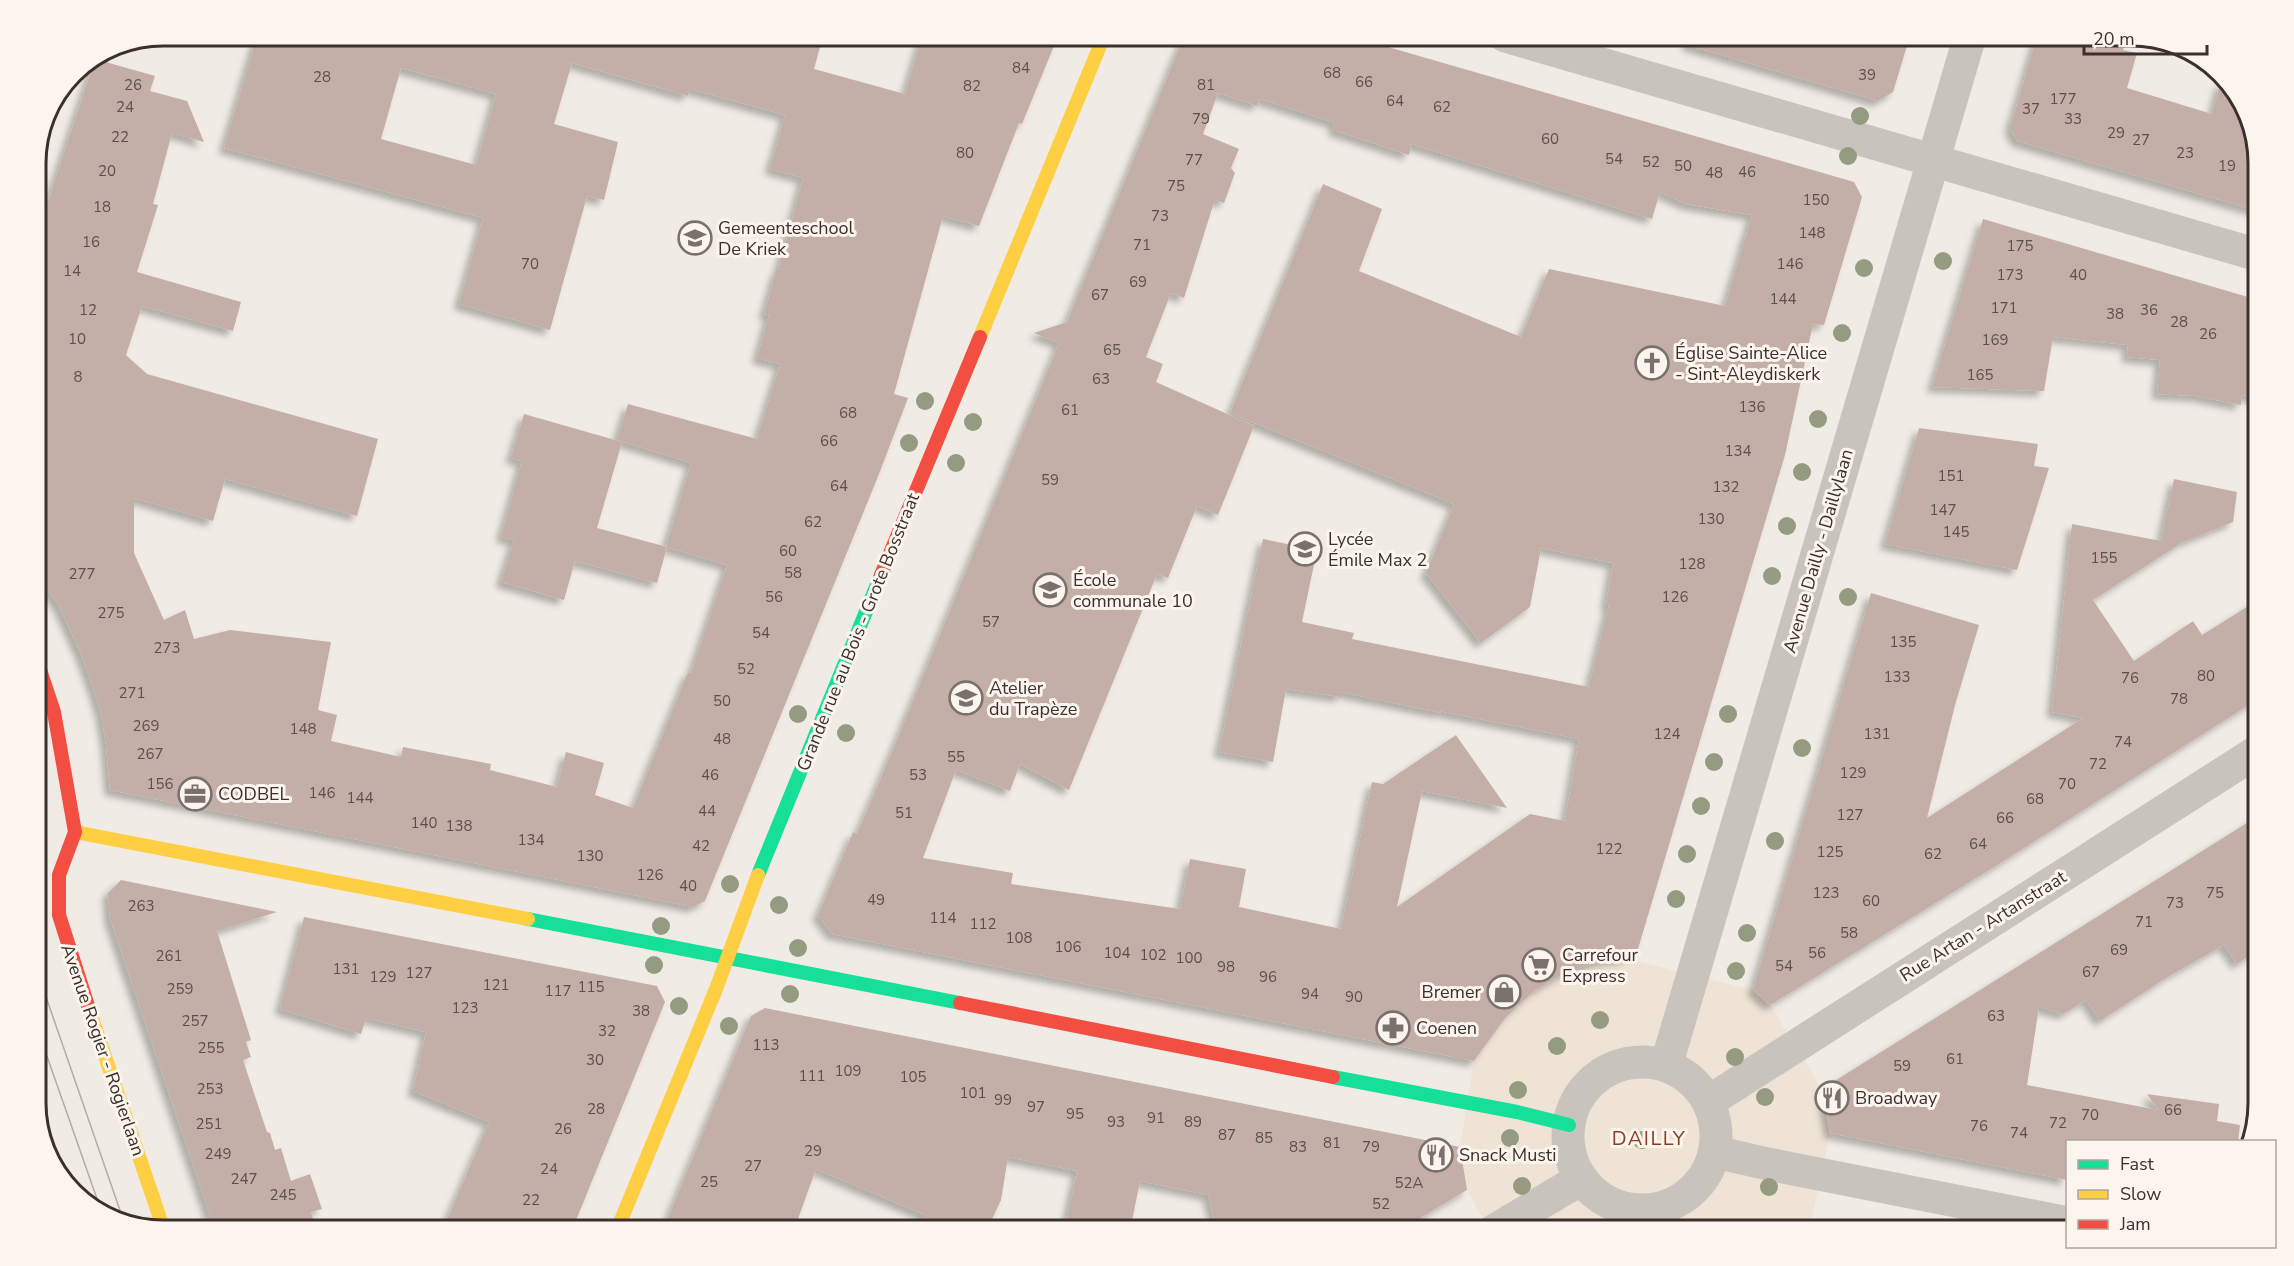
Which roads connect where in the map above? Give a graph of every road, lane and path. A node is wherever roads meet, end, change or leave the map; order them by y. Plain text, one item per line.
1 (1541, 46) edge
2 (1967, 46) edge
3 (1100, 47) edge
4 (1933, 160) junction
5 (2247, 252) edge
6 (47, 691) edge
7 (2248, 758) edge
8 (75, 832) junction
9 (728, 957) junction
10 (1666, 1066) junction
11 (1708, 1102) junction
12 (1569, 1125) junction
13 (1715, 1152) junction
14 (1581, 1179) junction
15 (1672, 1218) edge
16 (1619, 1219) edge
17 (160, 1220) edge
18 (621, 1220) edge
19 (1512, 1220) edge
20 (2052, 1220) edge

1 - 4 street
2 - 4 street, Avenue Dailly - Daillylaan
3 - 9 street, Grande rue au Bois - Grote Bosstraat
4 - 5 street
4 - 10 street, Avenue Dailly - Daillylaan
6 - 8 street
7 - 11 street, Rue Artan - Artanstraat
8 - 9 street
8 - 17 street, Avenue Rogier - Rogierlaan
9 - 12 street
9 - 18 street, Grande rue au Bois - Grote Bosstraat
10 - 11 street
10 - 12 street
11 - 13 street
12 - 14 street
13 - 15 street
13 - 20 street
14 - 16 street
14 - 19 street
15 - 16 street

